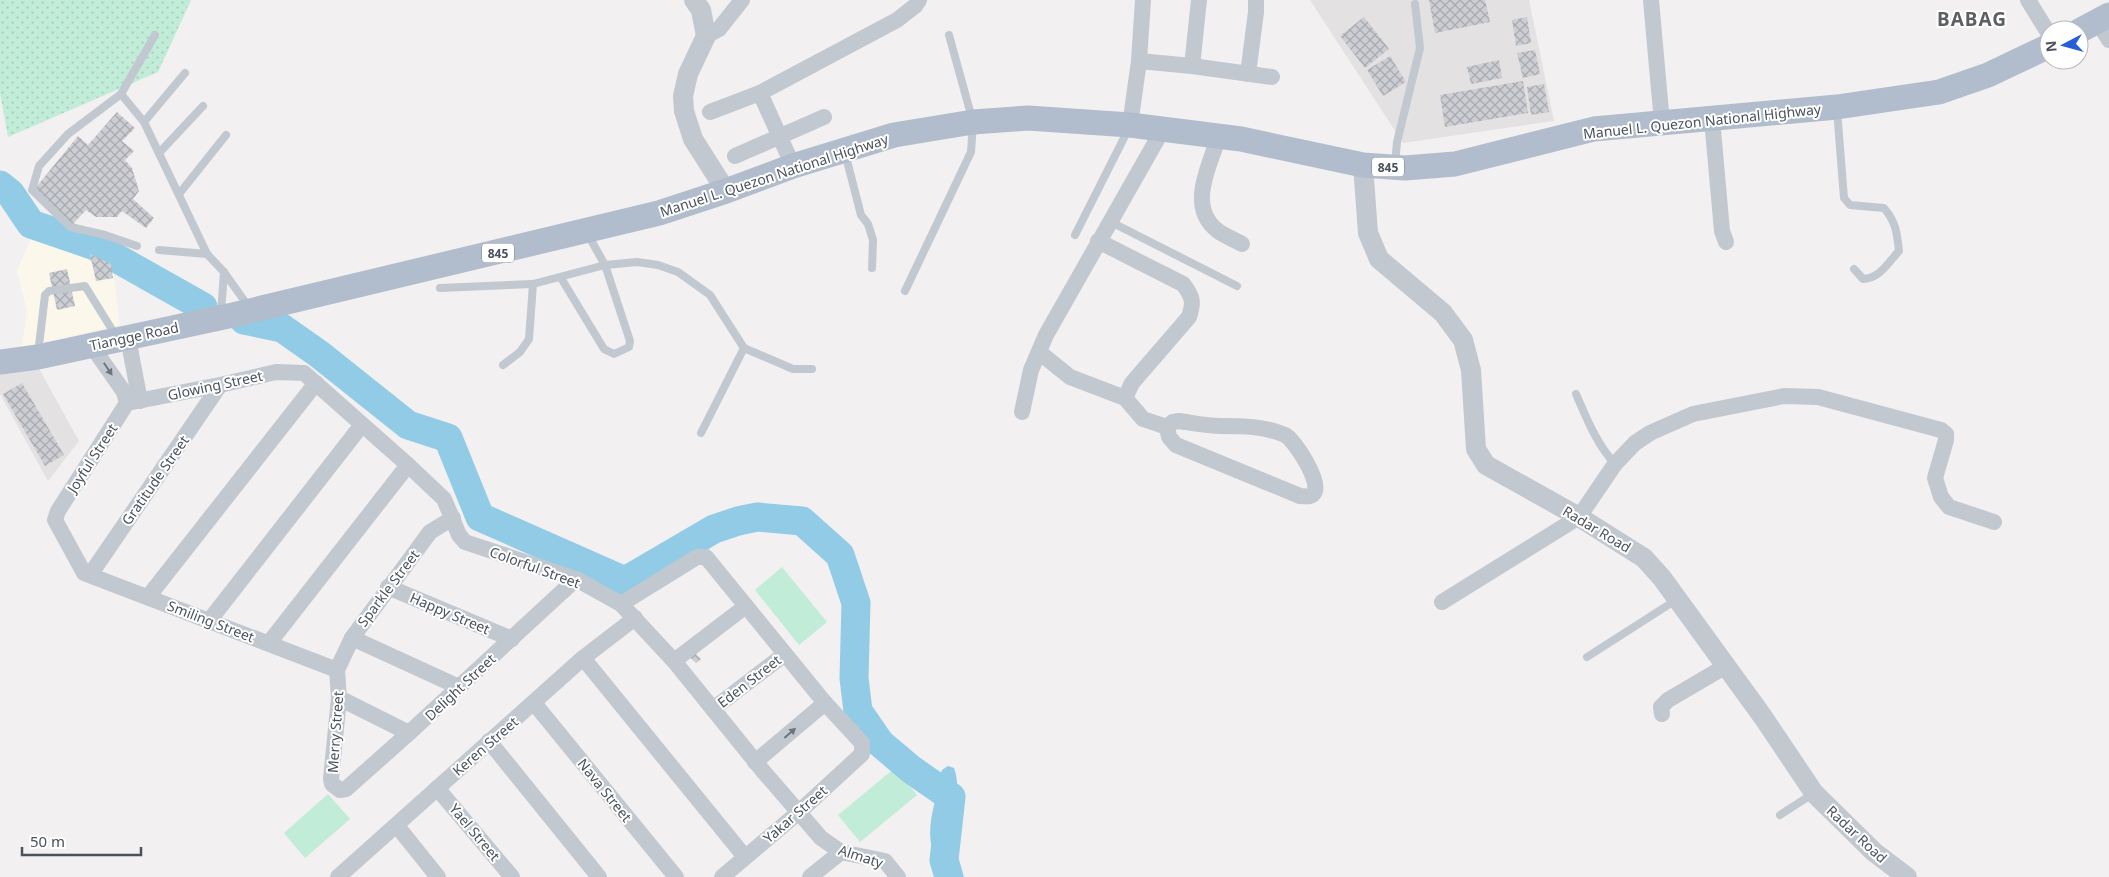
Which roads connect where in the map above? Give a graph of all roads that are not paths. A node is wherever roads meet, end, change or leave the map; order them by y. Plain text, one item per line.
1 (694, 0) edge
2 (742, 0) edge
3 (919, 0) edge
4 (1143, 0) edge
5 (1200, 0) edge
6 (1256, 0) edge
7 (1651, 0) edge
8 (2028, 0) edge
9 (1415, 4) dead end
10 (2040, 20) edge
11 (156, 35) dead end
12 (949, 35) dead end
13 (706, 36) junction
14 (2039, 51) edge
15 (1139, 61) junction
16 (1192, 66) junction
17 (185, 73) dead end
18 (1248, 74) junction
19 (1272, 77) dead end
20 (760, 93) junction
21 (121, 94) junction
22 (203, 106) dead end
23 (1837, 107) junction
24 (710, 112) dead end
25 (824, 117) dead end
26 (1712, 120) junction
27 (144, 122) junction
28 (973, 122) junction
29 (1662, 123) junction
30 (1130, 125) junction
31 (1163, 129) junction
32 (226, 135) dead end
33 (780, 136) junction
34 (1220, 136) junction
35 (844, 150) junction
36 (159, 153) junction
37 (735, 156) dead end
38 (1363, 165) junction
39 (793, 166) junction
40 (1394, 167) junction
41 (726, 191) junction
42 (179, 194) junction
43 (1110, 222) junction
44 (586, 231) junction
45 (1074, 235) dead end
46 (1098, 241) junction
47 (1726, 242) dead end
48 (1242, 244) dead end
49 (137, 246) dead end
50 (159, 250) dead end
51 (207, 254) junction
52 (605, 265) junction
53 (872, 268) dead end
54 (1854, 269) dead end
55 (224, 272) junction
56 (561, 278) junction
57 (532, 284) junction
58 (1236, 286) dead end
59 (440, 288) dead end
60 (905, 291) dead end
61 (259, 309) junction
62 (221, 317) junction
63 (123, 339) junction
64 (91, 345) junction
65 (744, 348) junction
66 (1039, 352) junction
67 (38, 356) junction
68 (0, 362) edge
69 (503, 365) dead end
70 (812, 369) dead end
71 (310, 378) junction
72 (220, 385) junction
73 (1576, 394) dead end
74 (1125, 398) junction
75 (134, 402) junction
76 (1022, 412) dead end
77 (361, 426) junction
78 (1167, 427) junction
79 (701, 433) dead end
80 (1615, 464) junction
81 (408, 465) junction
82 (1579, 517) junction
83 (453, 518) junction
84 (1994, 522) dead end
85 (87, 574) junction
86 (576, 579) junction
87 (388, 587) junction
88 (148, 597) junction
89 (1676, 600) junction
90 (1442, 602) dead end
91 (622, 604) junction
92 (746, 606) junction
93 (635, 618) junction
94 (209, 621) junction
95 (352, 638) junction
96 (512, 639) junction
97 (269, 643) junction
98 (785, 654) junction
99 (1587, 657) dead end
100 (583, 658) junction
101 (674, 662) junction
102 (1726, 666) junction
103 (337, 670) junction
104 (459, 687) junction
105 (339, 698) junction
106 (534, 702) junction
107 (825, 703) junction
108 (713, 709) junction
109 (1662, 714) dead end
110 (410, 733) junction
111 (489, 741) junction
112 (755, 762) junction
113 (437, 788) junction
114 (340, 790) joint
115 (1814, 793) junction
116 (799, 812) junction
117 (1780, 815) dead end
118 (397, 826) junction
119 (821, 838) joint
120 (840, 852) junction
121 (745, 857) junction
122 (338, 877) edge
123 (438, 877) edge
124 (512, 877) edge
125 (600, 877) edge
126 (676, 877) edge
127 (722, 877) edge
128 (810, 877) edge
129 (898, 877) edge
130 (1907, 877) edge

1 - 13 street
2 - 13 street
3 - 20 street
4 - 15 street
5 - 16 street
6 - 18 street
7 - 29 street
8 - 10 street
9 - 40 lane
11 - 21 lane
12 - 28 lane
13 - 41 street
14 - 23 main road, Manuel L. Quezon National Highway / 845
15 - 16 street
15 - 30 street
16 - 18 street
17 - 27 lane
18 - 19 street
20 - 24 street
20 - 33 street
21 - 27 lane
21 - 49 lane
22 - 36 lane
23 - 26 main road, Manuel L. Quezon National Highway / 845
23 - 54 lane
25 - 33 street
26 - 29 main road, Manuel L. Quezon National Highway / 845
26 - 47 street
27 - 36 lane
28 - 30 main road, Manuel L. Quezon National Highway / 845
28 - 35 main road, Manuel L. Quezon National Highway / 845
28 - 60 lane
29 - 40 main road, Manuel L. Quezon National Highway / 845
30 - 31 main road, Manuel L. Quezon National Highway / 845
30 - 45 lane
31 - 34 main road, Manuel L. Quezon National Highway / 845
31 - 43 street
32 - 42 lane
33 - 37 street
33 - 39 street
34 - 38 main road, Manuel L. Quezon National Highway / 845
34 - 48 street
35 - 39 main road, Manuel L. Quezon National Highway / 845
35 - 53 lane
36 - 42 lane
38 - 40 main road, Manuel L. Quezon National Highway / 845
38 - 82 street, Radar Road
39 - 41 main road, Manuel L. Quezon National Highway / 845
41 - 44 main road, Manuel L. Quezon National Highway / 845
42 - 51 lane
43 - 46 street
43 - 58 lane
44 - 52 lane
44 - 61 main road, Manuel L. Quezon National Highway / 845
46 - 66 street
46 - 74 street
50 - 51 lane
51 - 55 lane
52 - 56 lane
52 - 56 lane
52 - 65 lane
55 - 61 lane
55 - 62 lane
56 - 57 lane
57 - 59 lane
57 - 69 lane
61 - 62 main road, Tiangge Road / 845
62 - 63 main road, Tiangge Road / 845
63 - 64 main road, Tiangge Road / 845
63 - 67 lane
63 - 75 street
64 - 67 main road, Tiangge Road / 845
64 -> 75 street
65 - 70 lane
65 - 79 lane
66 - 74 street
66 - 76 street
67 - 68 main road, Tiangge Road / 845
71 - 72 street, Glowing Street
71 - 77 street, Colorful Street
71 - 88 street
72 - 75 street, Glowing Street
72 - 85 street, Gratitude Street
73 - 80 lane
74 - 78 street
75 - 85 street, Joyful Street
77 - 81 street, Colorful Street
77 - 94 street
78 - 78 street
80 - 82 street
80 - 84 street
81 - 83 street, Colorful Street
81 - 97 street
82 - 89 street, Radar Road
82 - 90 street
83 - 86 street, Colorful Street
83 - 87 street, Sparkle Street
85 - 88 street, Smiling Street
86 - 91 street, Colorful Street
86 - 96 street, Delight Street
87 - 95 street, Sparkle Street
87 - 96 street, Happy Street
88 - 94 street, Smiling Street
89 - 99 lane
89 - 102 street, Radar Road
91 - 92 street
91 - 93 street, Colorful Street
92 - 98 street
92 - 101 street
93 - 100 street, Keren Street
93 - 101 street, Colorful Street
94 - 97 street, Smiling Street
95 - 103 street, Sparkle Street
95 - 104 street
96 - 104 street, Delight Street
97 - 103 street, Smiling Street
98 - 107 street
98 - 108 street, Eden Street
100 - 106 street, Keren Street
100 - 121 street
101 - 108 street, Colorful Street
102 - 109 street
102 - 115 street, Radar Road
103 - 105 street, Merry Street
104 - 110 street, Delight Street
105 - 110 street
105 - 114 street, Merry Street
106 - 111 street, Keren Street
106 - 126 street, Nava Street
112 -> 107 street
107 - 116 street, Yakar Street
108 - 112 street, Colorful Street
110 - 114 street, Delight Street
111 - 113 street, Keren Street
111 - 125 street
112 - 116 street, Colorful Street
113 - 118 street, Keren Street
113 - 124 street, Yael Street
115 - 117 lane
115 - 130 street, Radar Road
116 - 119 street, Colorful Street
116 - 121 street, Yakar Street
118 - 122 street, Keren Street
118 - 123 street
119 - 120 street, Almaty
120 - 128 street
120 - 129 street, Almaty
121 - 127 street, Yakar Street

